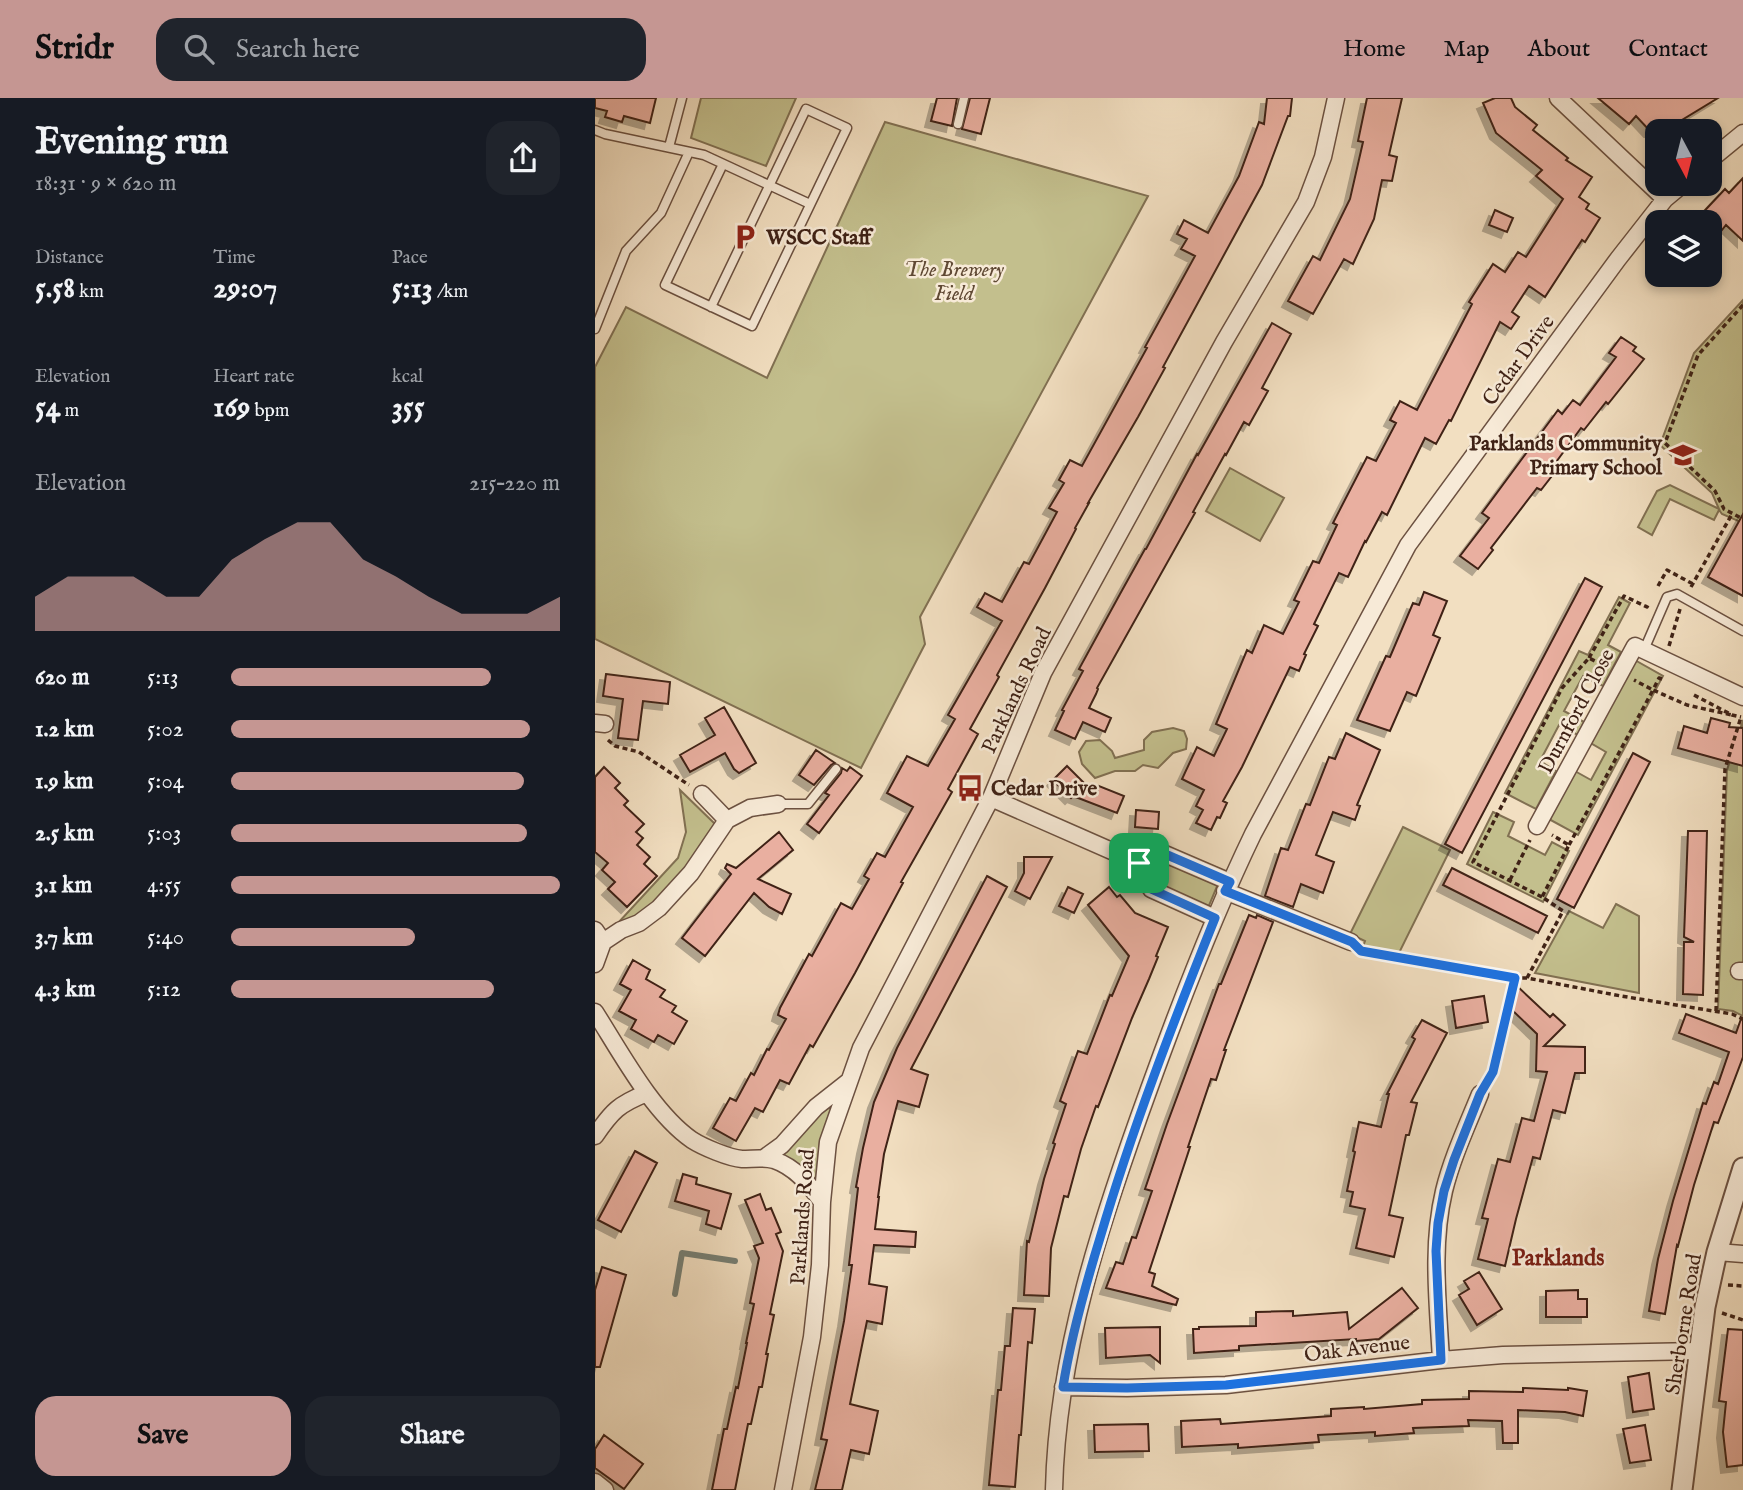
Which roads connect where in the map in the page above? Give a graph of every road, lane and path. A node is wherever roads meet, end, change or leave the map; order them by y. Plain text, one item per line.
1 (682, 98) edge
2 (964, 98) edge
3 (1336, 98) edge
4 (1558, 98) edge
5 (1577, 104) edge
6 (958, 124) dead end
7 (595, 130) edge
8 (1743, 133) edge
9 (669, 147) junction
10 (1722, 150) edge
11 (689, 152) junction
12 (723, 164) junction
13 (770, 186) junction
14 (1669, 196) edge
15 (1665, 199) junction
16 (810, 204) junction
17 (1743, 305) edge
18 (711, 307) junction
19 (595, 329) edge
20 (1743, 519) edge
21 (1693, 584) dead end
22 (1654, 593) dead end
23 (1650, 601) dead end
24 (1743, 631) edge
25 (1644, 650) junction
26 (1589, 659) dead end
27 (1672, 684) dead end
28 (1684, 690) dead end
29 (1743, 697) edge
30 (1732, 715) junction
31 (1742, 718) edge
32 (600, 724) edge
33 (836, 769) dead end
34 (702, 794) joint
35 (991, 798) junction
36 (778, 804) joint
37 (727, 820) junction
38 (1537, 827) junction
39 (1139, 863) junction
40 (1510, 880) dead end
41 (1228, 886) junction
42 (1215, 918) junction
43 (599, 936) edge
44 (1352, 942) joint
45 (595, 964) edge
46 (1515, 978) junction
47 (1527, 978) junction
48 (595, 1012) edge
49 (1716, 1012) junction
50 (1743, 1019) edge
51 (849, 1081) junction
52 (647, 1093) junction
53 (1480, 1094) joint
54 (595, 1136) edge
55 (764, 1158) junction
56 (1743, 1168) edge
57 (822, 1202) junction
58 (1717, 1252) junction
59 (1743, 1254) edge
60 (1698, 1351) junction
61 (1441, 1360) junction
62 (1063, 1387) junction
63 (595, 1482) edge
64 (605, 1490) edge
65 (783, 1490) edge
66 (1054, 1490) edge
67 (1682, 1490) edge

1 - 9 lane
2 - 6 lane
3 - 35 street, Parklands Road
4 - 5 street
5 - 15 street
7 - 9 lane
8 - 10 street
9 - 11 lane
11 - 12 lane
11 - 19 lane
12 - 13 lane
12 - 18 lane
13 - 16 lane
13 - 16 lane
13 - 18 lane
14 - 15 street, Cedar Drive
15 - 41 street, Cedar Drive
16 - 18 lane
17 - 20 path
21 - 22 path
23 - 26 path
24 - 25 lane
25 - 29 street, Durnford Close
25 - 38 street, Durnford Close
27 - 30 path
28 - 30 path
30 - 31 path
31 - 49 path
32 - 34 path
33 - 36 lane
34 - 37 street
35 - 39 street
35 - 51 street, Parklands Road
36 - 37 street
37 - 43 street
38 - 40 path
38 - 47 path
39 - 41 street
39 - 42 street
41 - 42 street, Cedar Drive
41 - 44 street
42 - 62 street, Cedar Drive
43 - 45 street
44 - 46 path
46 - 47 path
46 - 53 path
47 - 49 path
48 - 52 street
49 - 50 path
51 - 55 street
51 - 57 street, Parklands Road
52 - 54 street
52 - 55 street
53 - 61 street
55 - 57 street
56 - 58 street, Sherborne Road
57 - 65 street, Parklands Road
58 - 59 street
58 - 60 street, Sherborne Road
60 - 61 street, Oak Avenue
60 - 67 street, Sherborne Road
61 - 62 street, Oak Avenue
62 - 66 street, Cedar Drive
63 - 64 street

